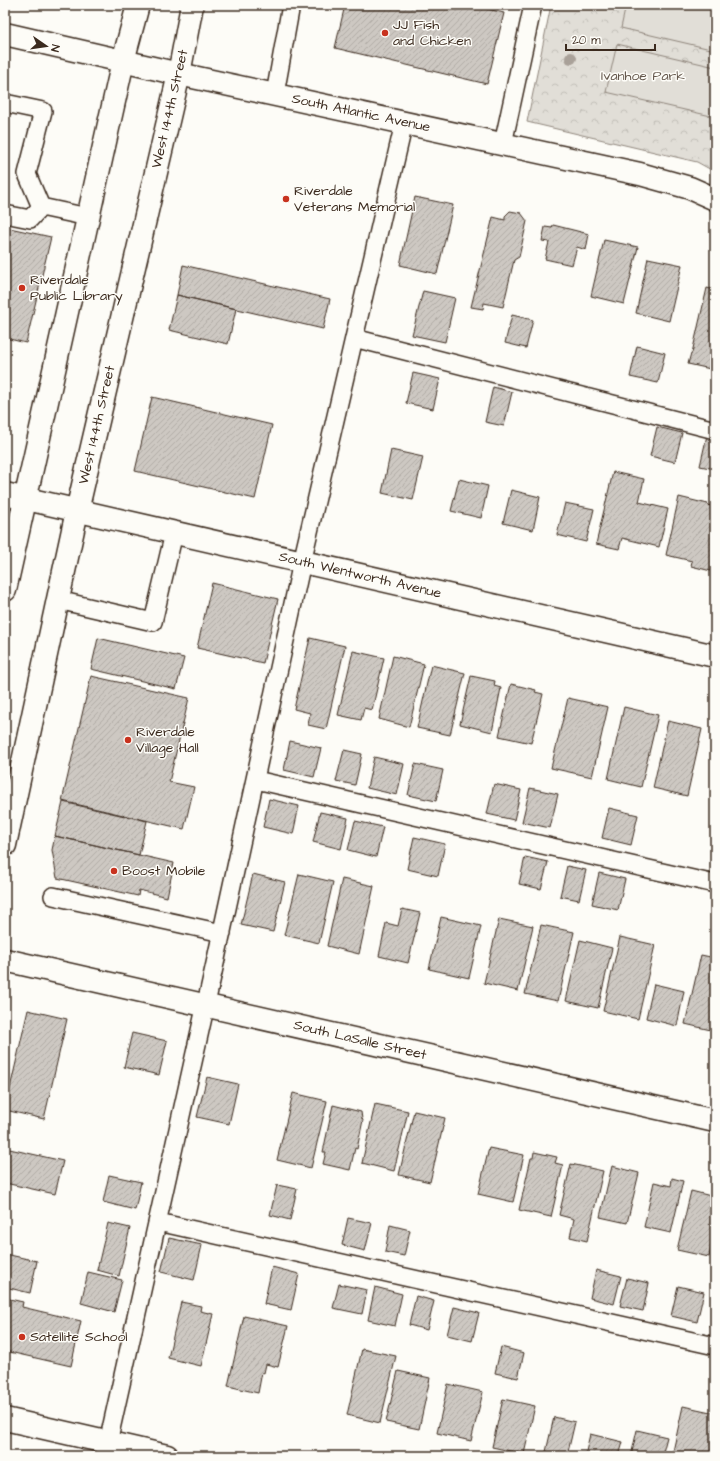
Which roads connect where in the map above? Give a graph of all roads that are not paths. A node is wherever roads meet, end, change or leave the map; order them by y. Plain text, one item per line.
1 (138, 5) edge
2 (192, 5) edge
3 (291, 5) edge
4 (533, 5) edge
5 (5, 34) edge
6 (123, 61) junction
7 (179, 74) junction
8 (275, 94) junction
9 (5, 103) edge
10 (404, 122) junction
11 (503, 144) junction
12 (715, 200) edge
13 (41, 207) junction
14 (5, 214) edge
15 (88, 217) junction
16 (354, 338) junction
17 (715, 430) edge
18 (15, 497) edge
19 (77, 511) junction
20 (174, 533) junction
21 (302, 562) junction
22 (5, 590) edge
23 (58, 600) junction
24 (714, 653) edge
25 (256, 780) junction
26 (5, 845) edge
27 (715, 884) edge
28 (53, 896) dead end
29 (222, 933) junction
30 (5, 960) edge
31 (206, 1006) junction
32 (715, 1121) edge
33 (158, 1222) junction
34 (715, 1346) edge
35 (5, 1419) edge
36 (107, 1449) edge
37 (167, 1456) edge

1 - 6 street
2 - 7 street, West 144th Street
3 - 8 lane
4 - 11 lane
5 - 6 street, South Atlantic Avenue
6 - 7 street, South Atlantic Avenue
6 - 15 street
7 - 8 street, South Atlantic Avenue
7 - 19 street, West 144th Street
8 - 10 street, South Atlantic Avenue
9 - 13 lane
10 - 11 street, South Atlantic Avenue
10 - 16 lane
11 - 12 street, South Atlantic Avenue
13 - 14 lane
13 - 15 lane
15 - 18 street
16 - 17 lane
16 - 21 lane
18 - 19 street, South Wentworth Avenue
18 - 22 street
19 - 20 street, South Wentworth Avenue
19 - 23 street, West 144th Street
20 - 21 street, South Wentworth Avenue
20 - 23 lane
21 - 24 street, South Wentworth Avenue
21 - 25 lane
23 - 26 street, West 144th Street
25 - 27 lane
25 - 29 lane
28 - 29 lane
29 - 31 lane
30 - 31 street, South LaSalle Street
31 - 32 street, South LaSalle Street
31 - 33 lane
33 - 34 lane
33 - 36 lane
35 - 36 street
36 - 37 street

